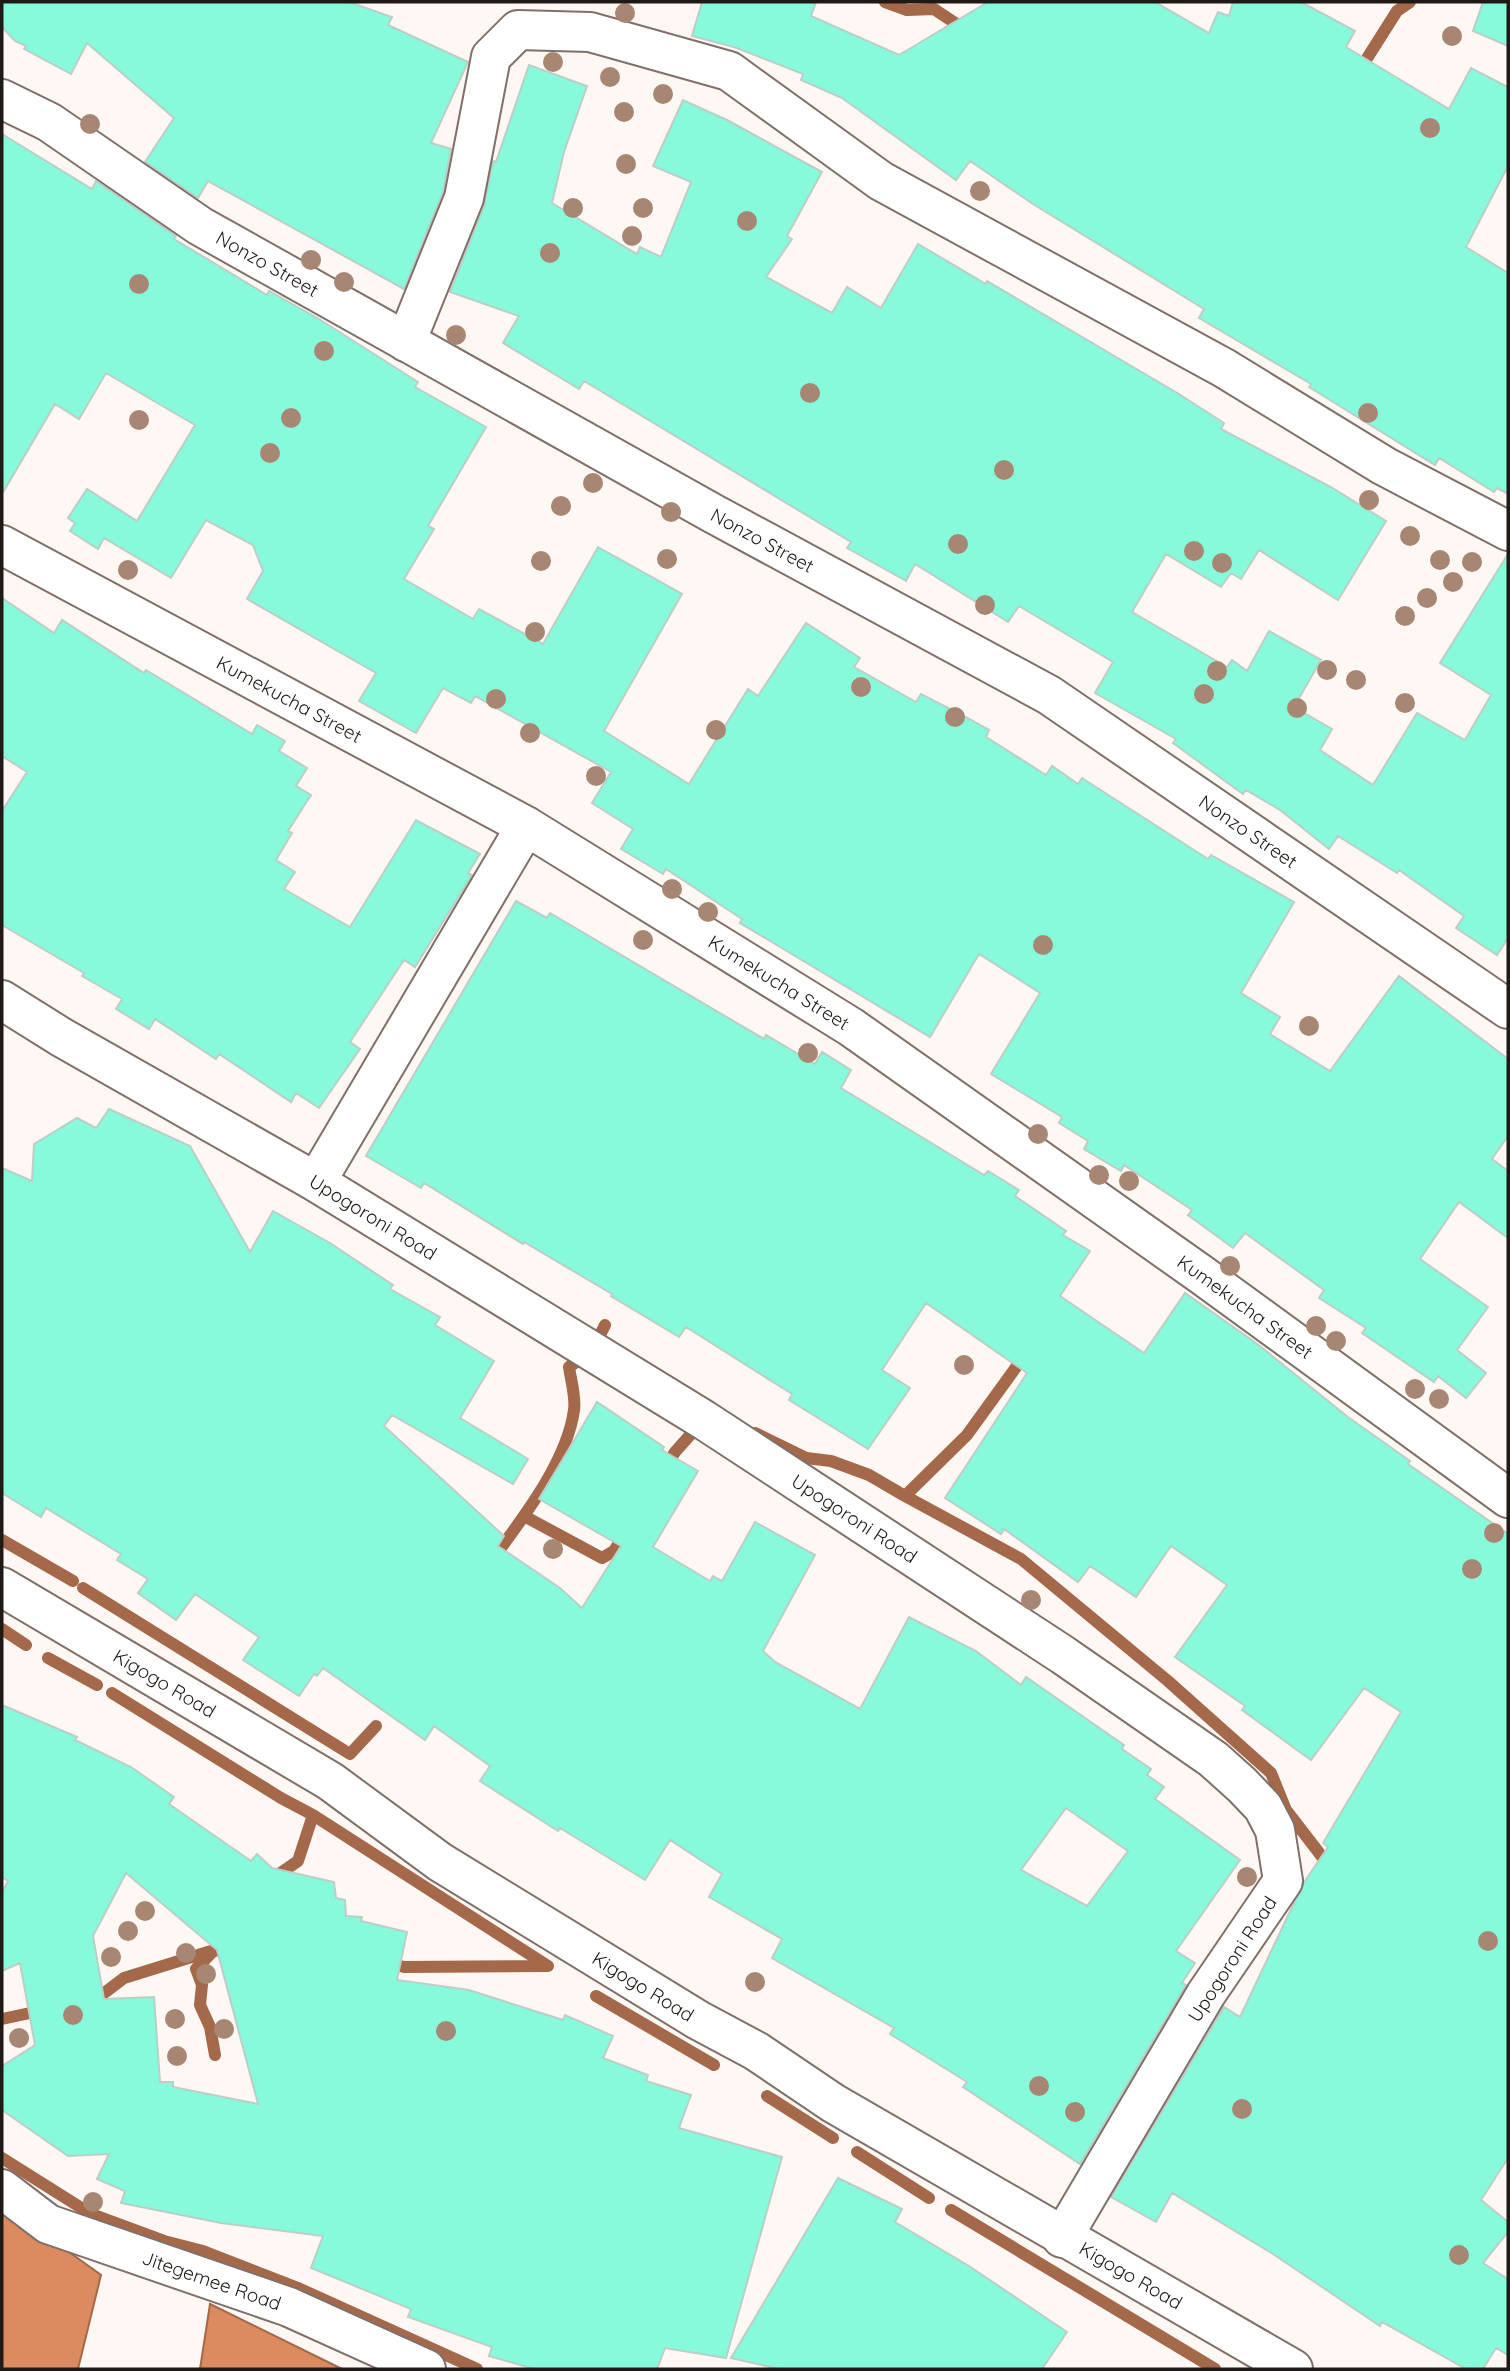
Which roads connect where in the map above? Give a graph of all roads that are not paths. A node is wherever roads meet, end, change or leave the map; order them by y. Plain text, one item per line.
1 (2, 99) edge
2 (406, 342) junction
3 (1508, 531) edge
4 (2, 545) edge
5 (526, 827) junction
6 (2, 1000) edge
7 (1508, 1009) edge
8 (316, 1182) junction
9 (1508, 1497) edge
10 (2, 1587) edge
11 (2, 2189) edge
12 (1062, 2238) junction
13 (426, 2369) edge
14 (1293, 2369) edge

1 - 2 street, Nonzo Street
2 - 3 street
2 - 7 street, Nonzo Street
4 - 5 street, Kumekucha Street
5 - 8 street
5 - 9 street, Kumekucha Street
6 - 8 street, Upogoroni Road
8 - 12 street, Upogoroni Road
10 - 12 street, Kigogo Road
11 - 13 street, Jitegemee Road
12 - 14 street, Kigogo Road

